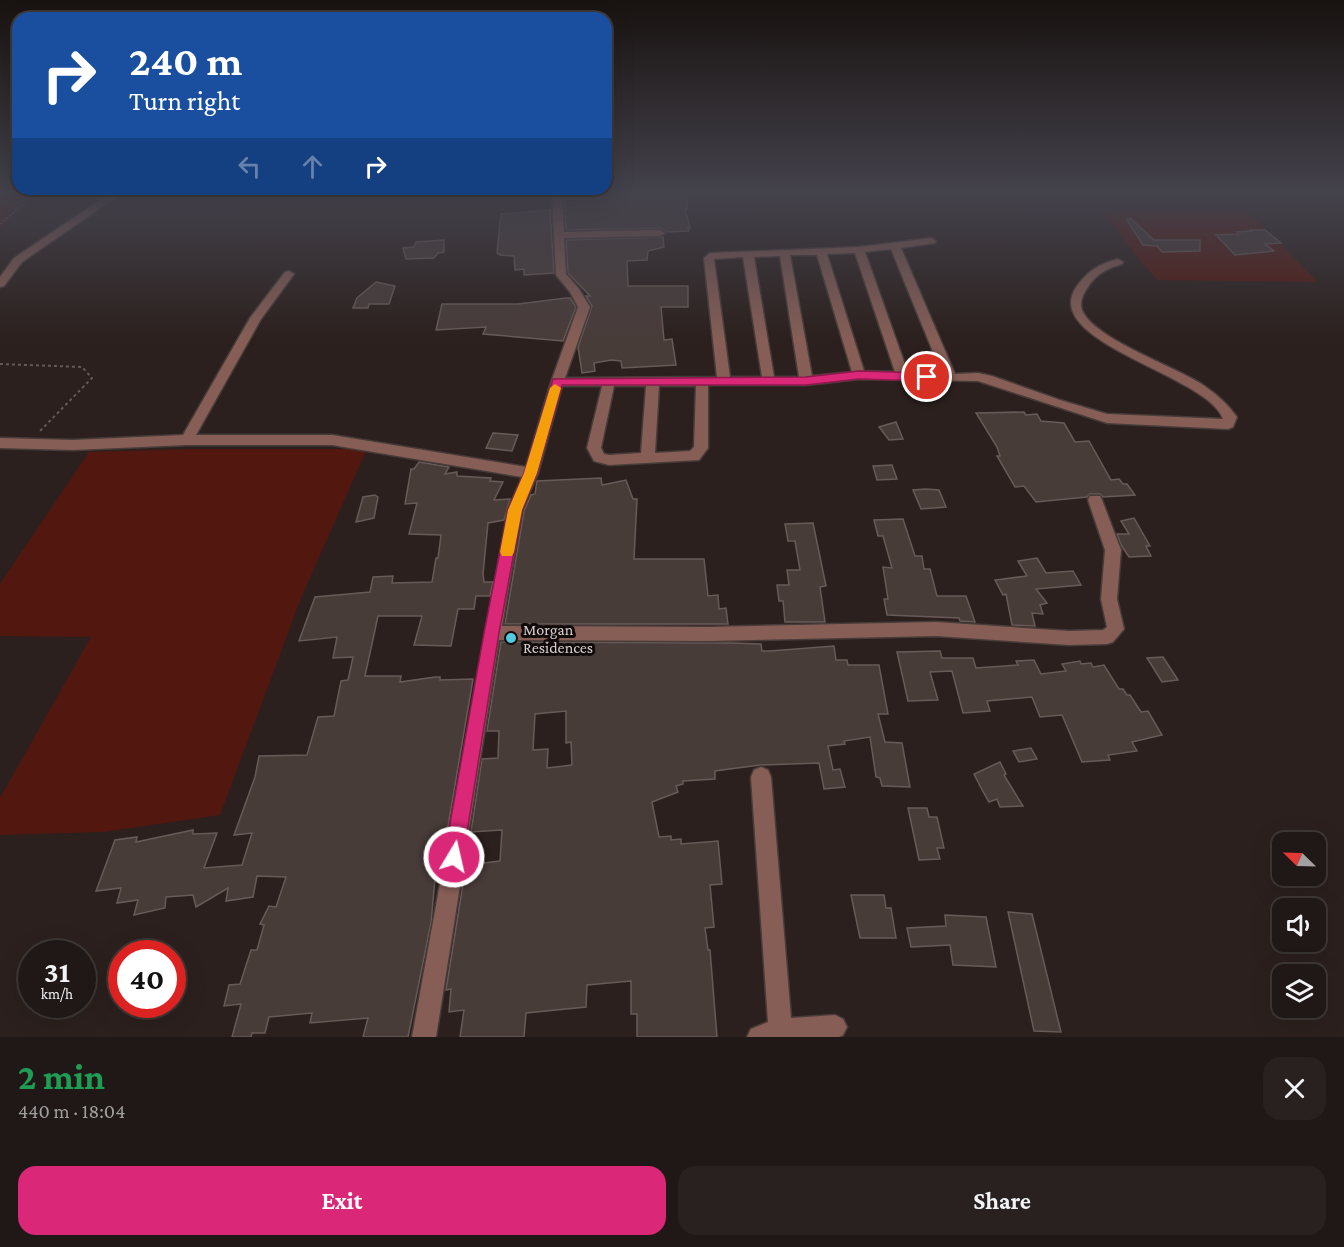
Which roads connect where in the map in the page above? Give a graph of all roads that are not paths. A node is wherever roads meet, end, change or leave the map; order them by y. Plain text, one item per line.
1 (42, 243) edge
2 (559, 243) edge
3 (909, 243) edge
4 (895, 245) junction
5 (859, 250) junction
6 (821, 252) junction
7 (784, 254) junction
8 (748, 255) junction
9 (1118, 262) dead end
10 (290, 274) dead end
11 (0, 284) edge
12 (859, 375) junction
13 (903, 376) junction
14 (950, 378) junction
15 (724, 381) junction
16 (806, 381) junction
17 (557, 382) junction
18 (609, 382) junction
19 (702, 382) junction
20 (769, 382) junction
21 (653, 383) junction
22 (187, 440) junction
23 (0, 443) edge
24 (648, 458) junction
25 (531, 473) junction
26 (1095, 500) dead end
27 (492, 633) junction
28 (761, 777) dead end
29 (835, 1027) dead end
30 (769, 1033) edge
31 (424, 1037) edge

1 - 11 street
2 - 17 street
3 - 4 street
4 - 5 street
4 - 14 street
5 - 6 street
5 - 13 street
6 - 7 street
6 - 12 street
7 - 8 street
7 - 16 street
8 - 15 street
8 - 20 street
9 - 14 street
10 - 22 street
12 - 13 street
12 - 16 street
13 - 14 street
15 - 19 street
15 - 20 street
16 - 20 street
17 - 18 street
17 - 25 street
18 - 21 street
18 - 24 street
19 - 21 street
19 - 24 street
21 - 24 street
22 - 23 street
22 - 25 street
25 - 27 street
26 - 27 street
27 - 31 street
28 - 30 street
29 - 30 street

